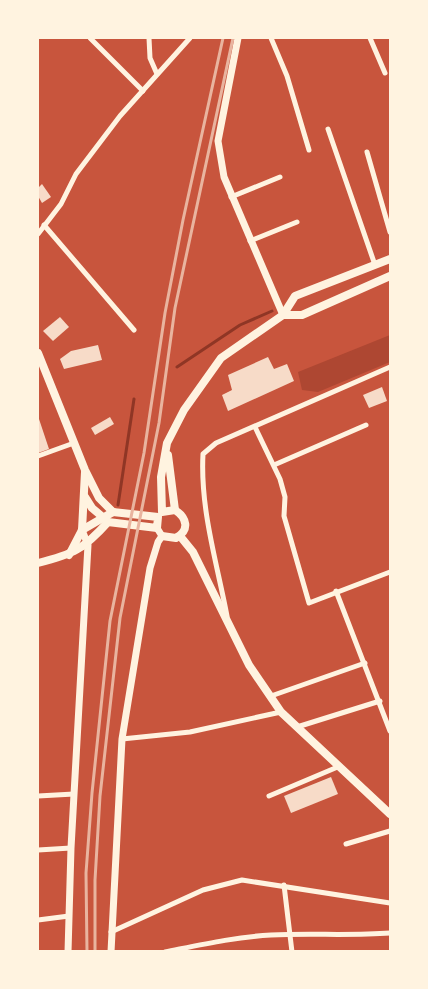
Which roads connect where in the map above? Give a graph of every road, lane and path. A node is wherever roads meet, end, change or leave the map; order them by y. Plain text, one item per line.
1 (90, 38) edge
2 (149, 38) edge
3 (190, 38) edge
4 (238, 38) edge
5 (271, 38) edge
6 (370, 38) edge
7 (385, 73) dead end
8 (157, 74) junction
9 (143, 91) junction
10 (328, 129) dead end
11 (309, 150) dead end
12 (367, 152) dead end
13 (280, 177) dead end
14 (231, 198) junction
15 (297, 222) dead end
16 (44, 225) junction
17 (390, 232) edge
18 (38, 234) edge
19 (250, 241) junction
20 (390, 259) edge
21 (375, 265) junction
22 (390, 276) edge
23 (283, 315) junction
24 (134, 330) dead end
25 (38, 353) edge
26 (390, 367) edge
27 (366, 424) dead end
28 (255, 427) junction
29 (74, 443) junction
30 (168, 443) junction
31 (38, 456) edge
32 (274, 466) junction
33 (85, 470) junction
34 (85, 497) junction
35 (176, 510) junction
36 (116, 512) junction
37 (160, 514) junction
38 (109, 521) junction
39 (157, 528) junction
40 (186, 528) junction
41 (82, 530) junction
42 (162, 536) junction
43 (180, 536) junction
44 (88, 545) junction
45 (193, 552) junction
46 (69, 555) junction
47 (38, 563) edge
48 (390, 572) edge
49 (336, 591) junction
50 (229, 628) junction
51 (365, 662) junction
52 (271, 696) junction
53 (380, 700) junction
54 (281, 712) junction
55 (297, 727) junction
56 (390, 731) edge
57 (122, 739) junction
58 (340, 766) junction
59 (74, 794) junction
60 (38, 796) edge
61 (269, 796) dead end
62 (390, 814) edge
63 (390, 831) edge
64 (346, 844) dead end
65 (71, 848) junction
66 (38, 850) edge
67 (284, 885) junction
68 (390, 903) edge
69 (69, 916) junction
70 (38, 920) edge
71 (110, 933) junction
72 (390, 933) edge
73 (289, 934) junction
74 (68, 952) edge
75 (111, 952) edge
76 (165, 952) edge
77 (292, 952) edge

1 - 9 street
2 - 8 street
3 - 8 street
4 - 14 street
5 - 11 street
6 - 7 street
8 - 9 street
9 - 16 street
10 - 21 street
12 - 17 street
13 - 14 street
14 - 19 street
15 - 19 street
16 - 18 street
16 - 24 street
19 - 23 street
20 - 21 main road
21 - 23 main road
22 - 23 main road
23 - 30 main road
25 - 29 main road
26 - 28 street
27 - 32 street
28 - 32 street
28 - 50 street
29 - 31 street
29 - 33 main road
30 - 35 main road
30 - 37 main road
32 - 49 street
33 - 34 main road
33 - 36 main road
34 - 38 main road
34 - 41 main road
35 - 37 main road
35 - 40 main road
36 - 37 main road
36 - 38 main road
37 - 39 main road
38 - 39 main road
38 - 41 main road
38 - 44 main road
39 - 42 street
40 - 43 main road
40 - 45 main road
41 - 44 street
41 - 46 main road
42 - 43 main road
42 - 57 street
43 - 45 main road
44 - 46 main road
44 - 59 street
45 - 50 main road
46 - 47 main road
48 - 49 street
49 - 51 street
50 - 52 main road
51 - 52 street
51 - 53 street
52 - 54 main road
53 - 55 street
53 - 56 street
54 - 55 main road
54 - 57 street
55 - 58 main road
57 - 71 street
58 - 61 street
58 - 62 main road
59 - 60 street
59 - 65 street
63 - 64 street
65 - 66 street
65 - 69 street
67 - 68 street
67 - 71 street
67 - 73 street
69 - 70 street
69 - 74 street
71 - 75 street
72 - 73 street
73 - 76 street
73 - 77 street

